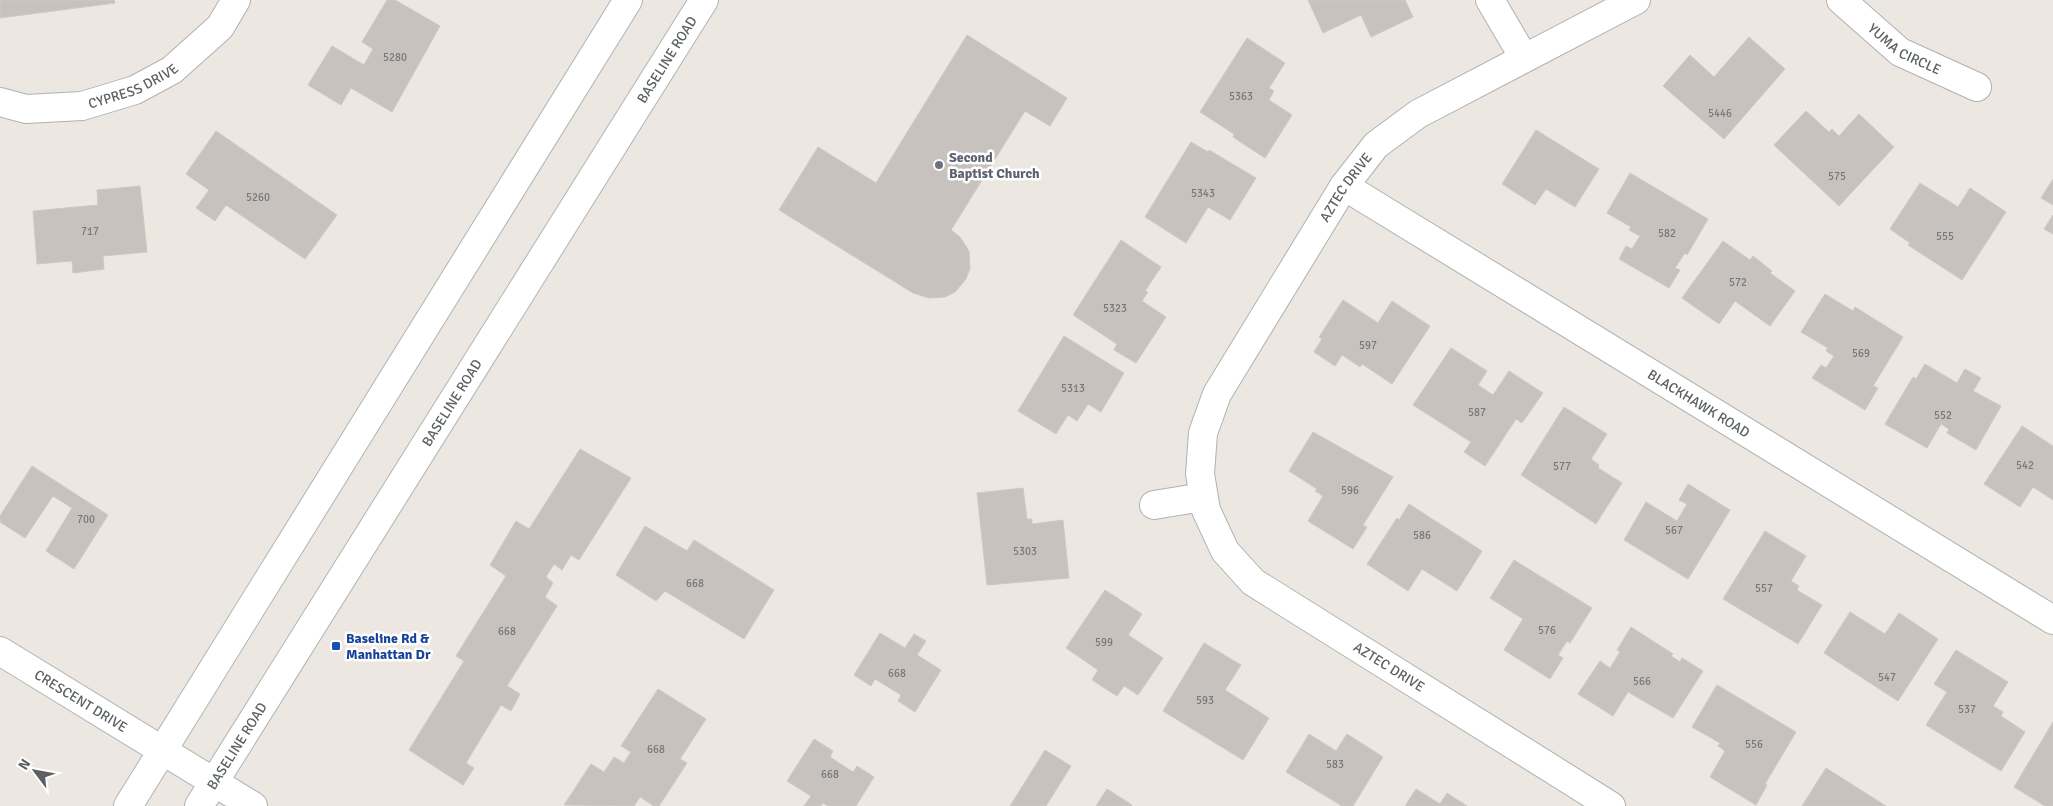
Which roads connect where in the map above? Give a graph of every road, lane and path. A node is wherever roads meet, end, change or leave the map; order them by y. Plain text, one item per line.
1 (236, 0) edge
2 (628, 0) edge
3 (704, 0) edge
4 (1490, 0) edge
5 (1636, 0) edge
6 (1841, 0) edge
7 (1524, 58) junction
8 (1977, 87) dead end
9 (0, 102) edge
10 (1344, 186) junction
11 (1203, 497) junction
12 (1154, 505) dead end
13 (2053, 620) edge
14 (0, 651) edge
15 (162, 751) junction
16 (213, 782) junction
17 (128, 806) edge
18 (199, 806) edge
19 (253, 806) edge
20 (1611, 806) edge

1 - 9 street, CYPRESS DRIVE
2 - 15 street
3 - 16 street, BASELINE ROAD
4 - 7 street
5 - 7 street, AZTEC DRIVE
6 - 8 street, YUMA CIRCLE
7 - 10 street, AZTEC DRIVE
10 - 11 street, AZTEC DRIVE
10 - 13 street, BLACKHAWK ROAD
11 - 12 street
11 - 20 street, AZTEC DRIVE
14 - 15 street, CRESCENT DRIVE
15 - 16 street, CRESCENT DRIVE
15 - 17 street
16 - 18 street, BASELINE ROAD
16 - 19 street, CRESCENT DRIVE

